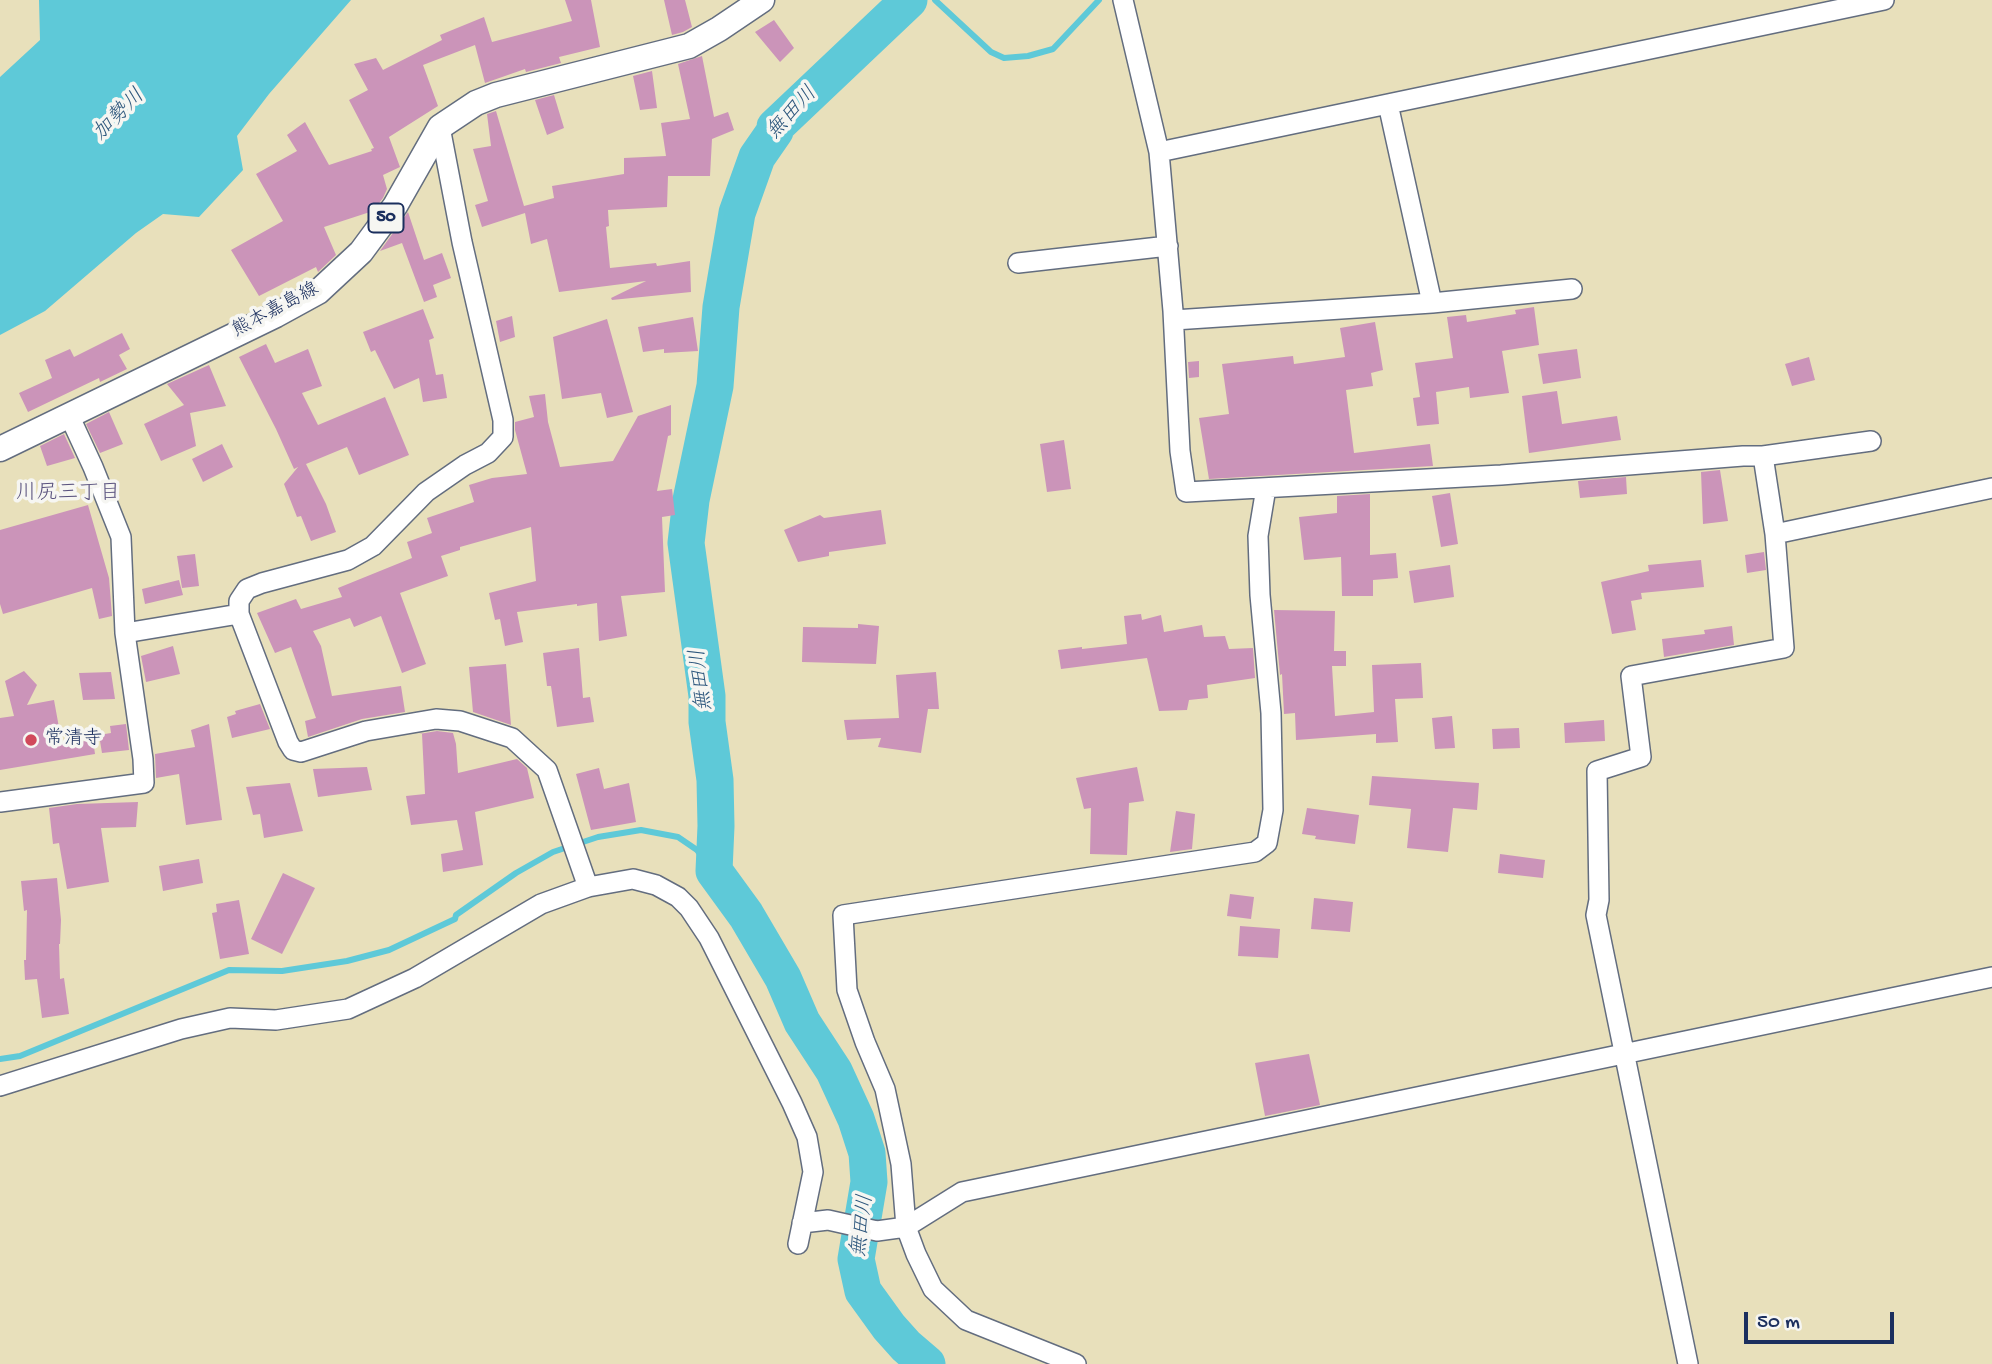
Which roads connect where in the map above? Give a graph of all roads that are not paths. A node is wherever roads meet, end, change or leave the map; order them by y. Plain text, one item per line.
1 (762, 0) edge
2 (1123, 0) edge
3 (1884, 0) edge
4 (1388, 104) junction
5 (440, 127) junction
6 (1159, 152) junction
7 (1167, 246) junction
8 (1018, 263) dead end
9 (1572, 289) dead end
10 (1432, 303) junction
11 (1174, 320) junction
12 (69, 415) junction
13 (1871, 441) dead end
14 (0, 449) edge
15 (1763, 456) junction
16 (1266, 488) junction
17 (1992, 488) edge
18 (1775, 534) junction
19 (240, 614) junction
20 (125, 633) junction
21 (0, 802) edge
22 (588, 887) junction
23 (1992, 977) edge
24 (1625, 1053) junction
25 (0, 1086) edge
26 (808, 1222) junction
27 (896, 1228) junction
28 (797, 1244) dead end
29 (1076, 1364) edge
30 (1688, 1364) edge

1 - 5 main road, 熊本嘉島線 / 50
2 - 6 street
3 - 4 street
4 - 6 street
4 - 10 street
5 - 12 main road, 熊本嘉島線 / 50
5 - 19 street
6 - 7 street
7 - 8 street
7 - 11 street
9 - 10 street
10 - 11 street
11 - 16 street
12 - 14 main road, 熊本嘉島線 / 50
12 - 20 street
13 - 15 street
15 - 16 street
15 - 18 street
16 - 27 street
17 - 18 street
18 - 24 street
19 - 20 street
19 - 22 street
20 - 21 street
22 - 25 street
22 - 26 street
23 - 24 street
24 - 27 street
24 - 30 street
26 - 27 street
26 - 28 street
27 - 29 street

